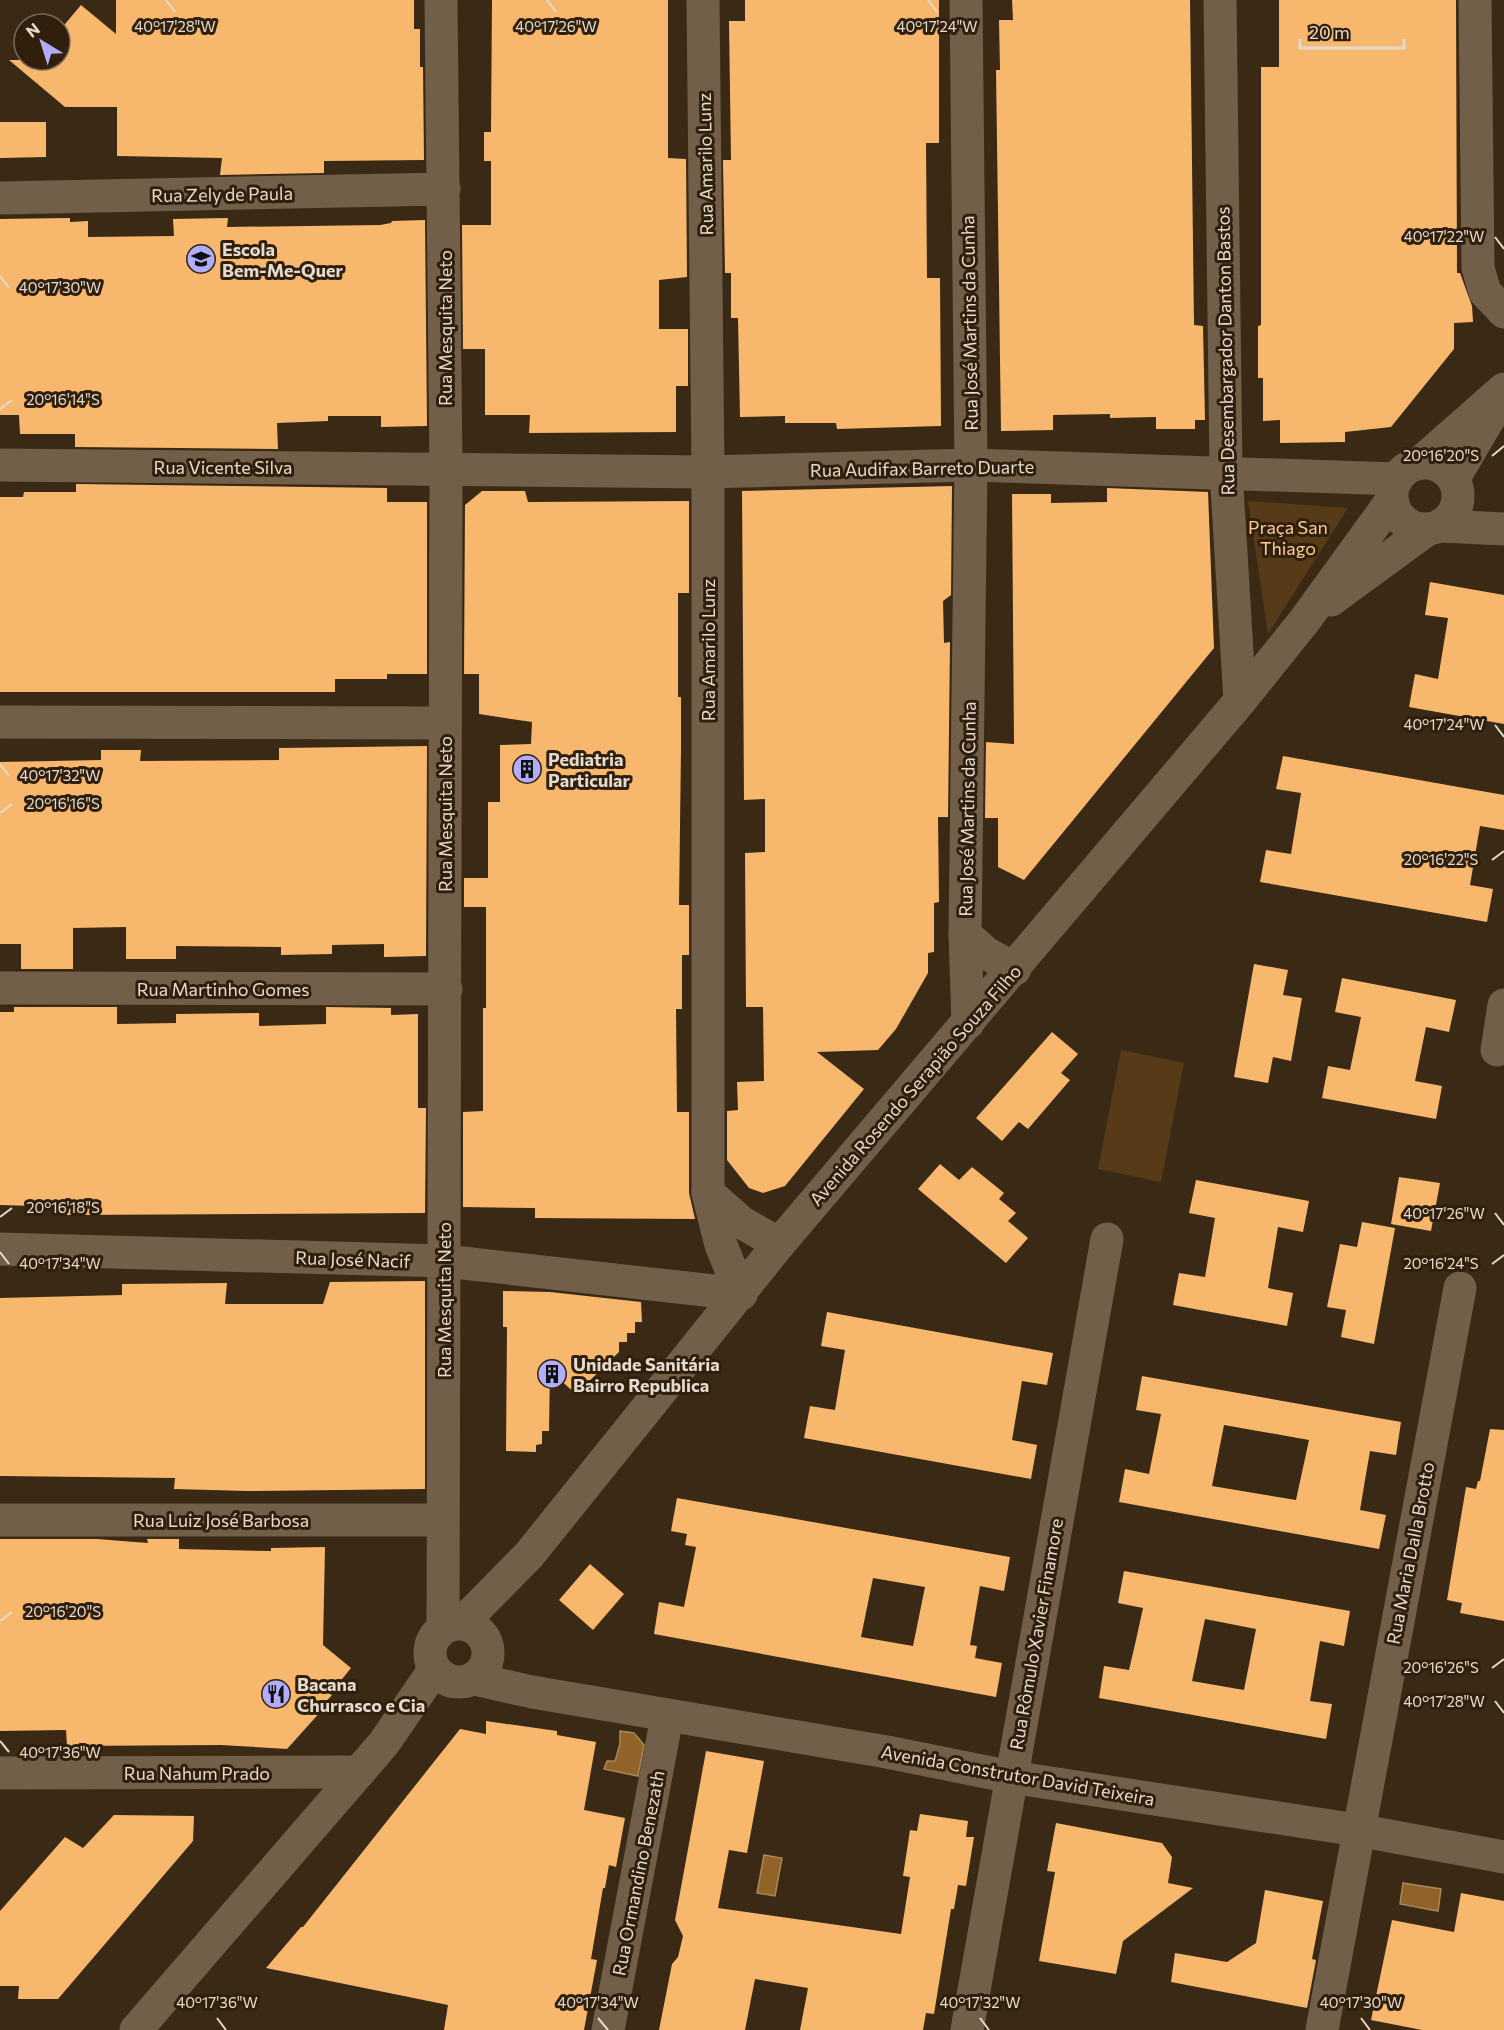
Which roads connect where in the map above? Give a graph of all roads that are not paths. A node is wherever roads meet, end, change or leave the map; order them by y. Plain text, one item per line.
1 (441, 0) edge
2 (703, 0) edge
3 (966, 0) edge
4 (1220, 0) edge
5 (1475, 0) edge
6 (444, 189) junction
7 (0, 198) edge
8 (1504, 312) edge
9 (1504, 390) edge
10 (0, 465) edge
11 (971, 465) junction
12 (446, 468) junction
13 (1226, 471) junction
14 (708, 472) junction
15 (1403, 481) junction
16 (1445, 509) junction
17 (1500, 528) edge
18 (1305, 620) junction
19 (1240, 701) junction
20 (0, 722) edge
21 (444, 723) junction
22 (965, 934) junction
23 (1015, 969) junction
24 (0, 988) edge
25 (446, 989) junction
26 (1504, 1005) edge
27 (968, 1023) junction
28 (1497, 1050) dead end
29 (708, 1193) junction
30 (1107, 1239) dead end
31 (779, 1244) junction
32 (0, 1249) edge
33 (445, 1261) junction
34 (1460, 1288) dead end
35 (741, 1294) junction
36 (0, 1520) edge
37 (443, 1520) junction
38 (462, 1653) junction
39 (667, 1717) junction
40 (359, 1772) junction
41 (0, 1773) edge
42 (1011, 1777) junction
43 (1357, 1830) junction
44 (1504, 1857) edge
45 (136, 2030) edge
46 (608, 2030) edge
47 (967, 2030) edge
48 (1322, 2030) edge

1 - 6 street, Rua Mesquita Neto
2 - 14 street, Rua Amarilo Lunz
3 - 11 street, Rua José Martins da Cunha
4 - 13 street, Rua Desembargador Danton Bastos
5 - 8 street
6 - 7 street, Rua Zely de Paula
6 - 12 street, Rua Mesquita Neto
9 - 15 street, Avenida Rosendo Serapião Souza Filho
9 - 16 street, Avenida Rosendo Serapião Souza Filho
10 - 12 street, Rua Vicente Silva
11 - 13 street, Rua Audifax Barreto Duarte
11 - 14 street, Rua Audifax Barreto Duarte
11 - 22 street, Rua José Martins da Cunha
12 - 14 street, Rua Audifax Barreto Duarte
12 - 21 street, Rua Mesquita Neto
13 - 15 street, Rua Audifax Barreto Duarte
13 - 19 street, Rua Desembargador Danton Bastos
14 - 29 street, Rua Amarilo Lunz
15 - 16 street, Rua Audifax Barreto Duarte
15 - 16 street
15 - 18 street, Avenida Rosendo Serapião Souza Filho
16 - 17 street
16 - 18 street, Avenida Rosendo Serapião Souza Filho
18 - 19 street, Avenida Rosendo Serapião Souza Filho
19 - 23 street, Avenida Rosendo Serapião Souza Filho
20 - 21 street
21 - 25 street, Rua Mesquita Neto
22 - 23 street, Rua José Martins da Cunha
22 - 27 street, Rua José Martins da Cunha
23 - 27 street, Avenida Rosendo Serapião Souza Filho
24 - 25 street, Rua Martinho Gomes
25 - 33 street, Rua Mesquita Neto
26 - 28 street
27 - 31 street, Avenida Rosendo Serapião Souza Filho
29 - 31 street
29 - 35 street, Rua Amarilo Lunz
30 - 42 street, Rua Rômulo Xavier Finamore
31 - 35 street, Avenida Rosendo Serapião Souza Filho
32 - 33 street, Rua José Nacif
33 - 35 street, Rua José Nacif
33 - 37 street, Rua Mesquita Neto
34 - 43 street, Rua Maria Dalla Brotto
35 - 38 street, Avenida Rosendo Serapião Souza Filho
36 - 37 street, Rua Luiz José Barbosa
37 - 38 street, Rua Mesquita Neto
38 - 39 street, Avenida Construtor David Teixeira
38 - 40 street, Avenida Rosendo Serapião Souza Filho
39 - 42 street, Avenida Construtor David Teixeira
39 - 46 street, Rua Ormandino Benezath
40 - 41 street, Rua Nahum Prado
40 - 45 street, Avenida Rosendo Serapião Souza Filho
42 - 43 street, Avenida Construtor David Teixeira
42 - 47 street, Rua Rômulo Xavier Finamore
43 - 44 street, Avenida Construtor David Teixeira
43 - 48 street, Rua Maria Dalla Brotto

